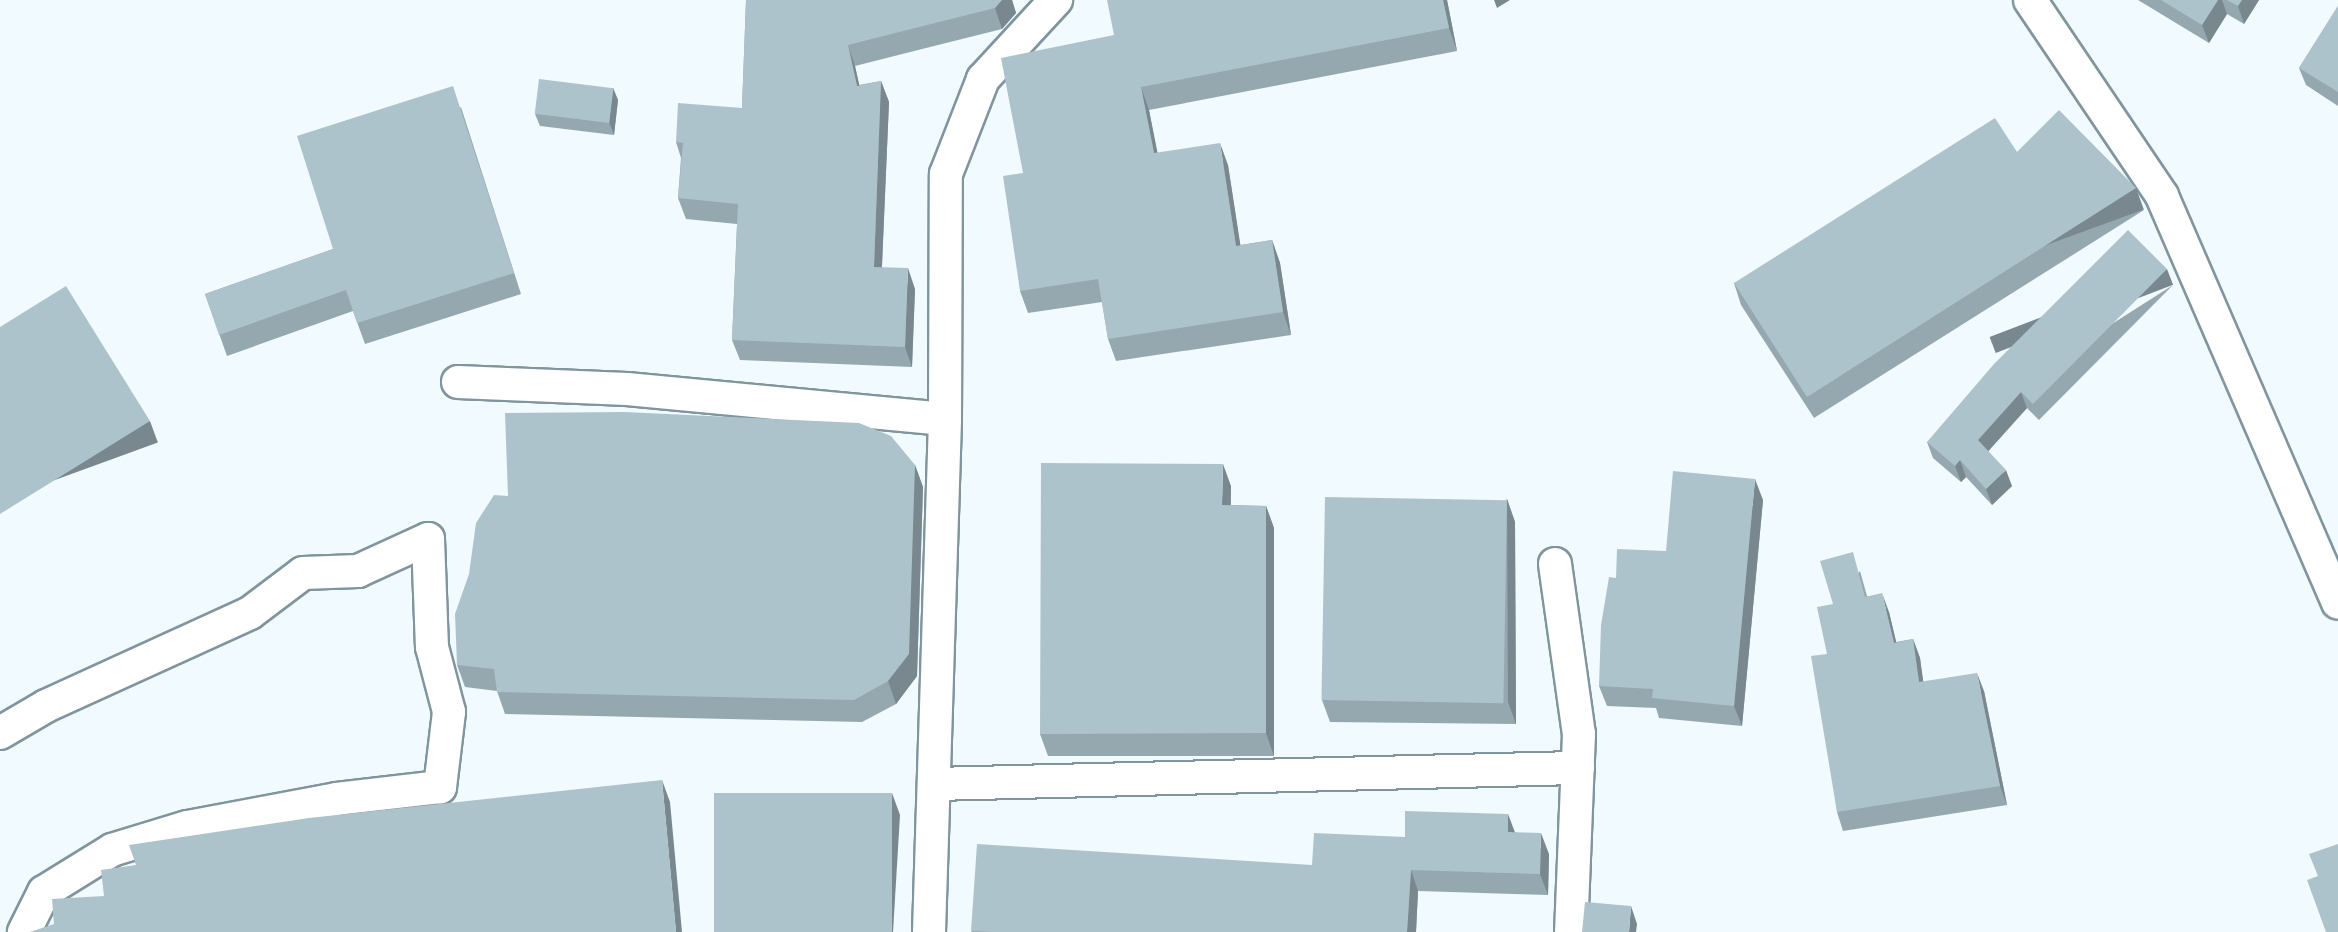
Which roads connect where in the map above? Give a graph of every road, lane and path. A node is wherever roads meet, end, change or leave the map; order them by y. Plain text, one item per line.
1 (1056, 0) edge
2 (2030, 0) edge
3 (458, 382) dead end
4 (945, 420) junction
5 (1555, 564) dead end
6 (2338, 604) edge
7 (0, 734) edge
8 (1578, 768) junction
9 (935, 784) junction
10 (24, 932) edge
11 (930, 932) edge
12 (1571, 932) edge

1 - 4 street
2 - 6 street
3 - 4 street
4 - 9 street
5 - 8 street
7 - 10 street
8 - 9 street
8 - 12 street
9 - 11 street

